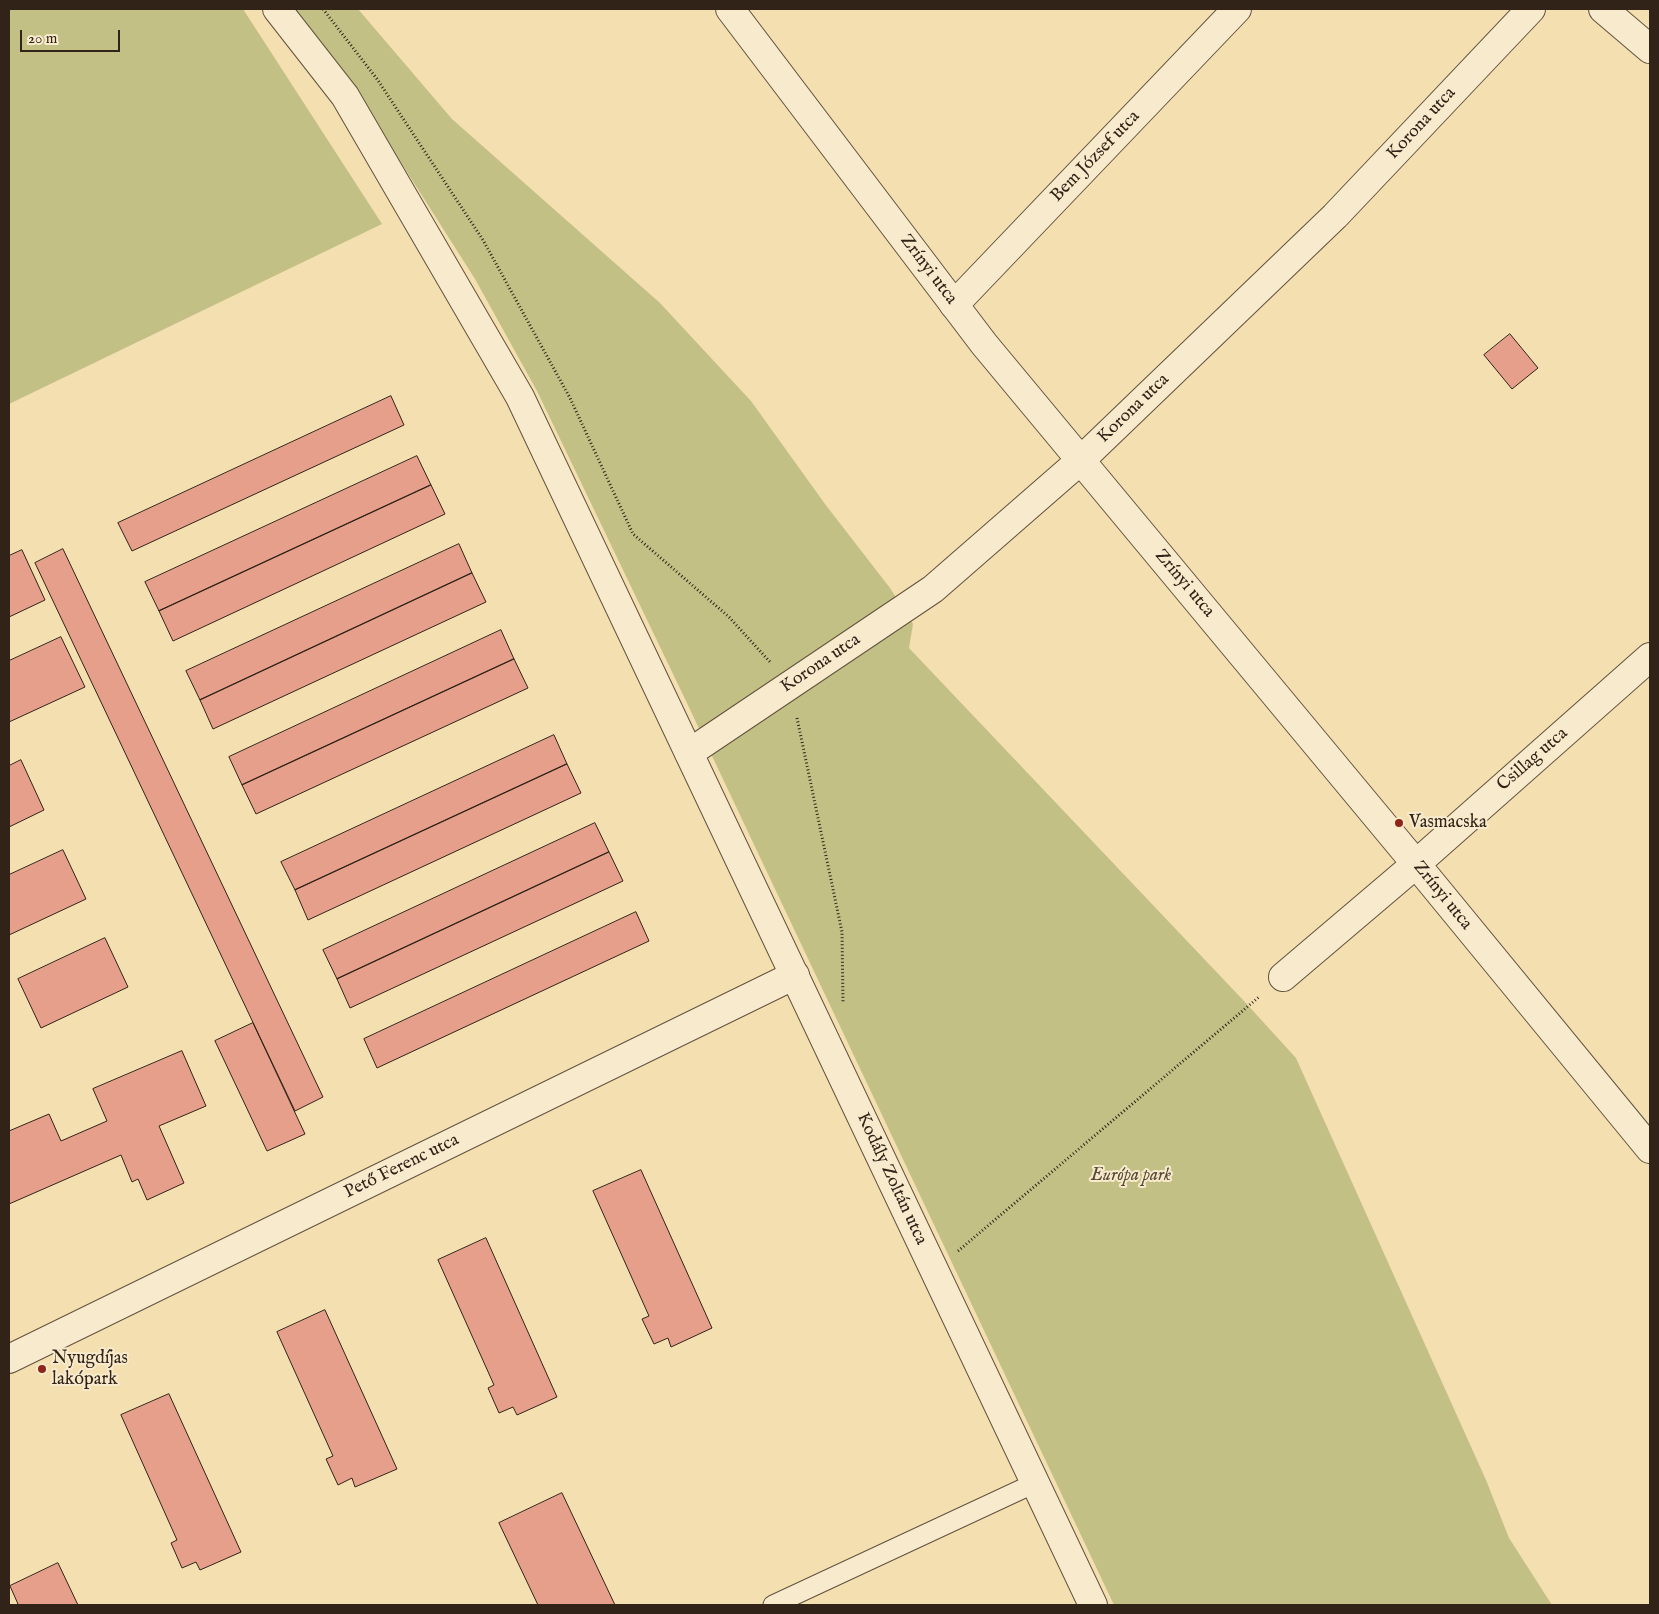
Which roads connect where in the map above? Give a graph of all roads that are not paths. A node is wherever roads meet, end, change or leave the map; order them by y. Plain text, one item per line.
1 (277, 9) edge
2 (730, 9) edge
3 (1238, 9) edge
4 (1531, 9) edge
5 (1603, 9) edge
6 (1650, 49) edge
7 (954, 305) junction
8 (1081, 460) junction
9 (1650, 657) edge
10 (690, 754) junction
11 (1416, 864) junction
12 (794, 975) junction
13 (1283, 977) road end
14 (1650, 1150) edge
15 (9, 1359) edge
16 (1035, 1483) junction
17 (773, 1605) edge
18 (1092, 1605) edge

1 - 10 street, Kodály Zoltán utca
2 - 7 street, Zrínyi utca
3 - 7 street, Bem József utca
4 - 8 street, Korona utca
5 - 6 street
7 - 8 street, Zrínyi utca
8 - 10 street, Korona utca
8 - 11 street, Zrínyi utca
9 - 11 street, Csillag utca
10 - 12 street, Kodály Zoltán utca
11 - 13 street, Csillag utca
11 - 14 street, Zrínyi utca
12 - 15 street, Pető Ferenc utca
12 - 16 street, Kodály Zoltán utca
16 - 17 lane
16 - 18 street, Kodály Zoltán utca

